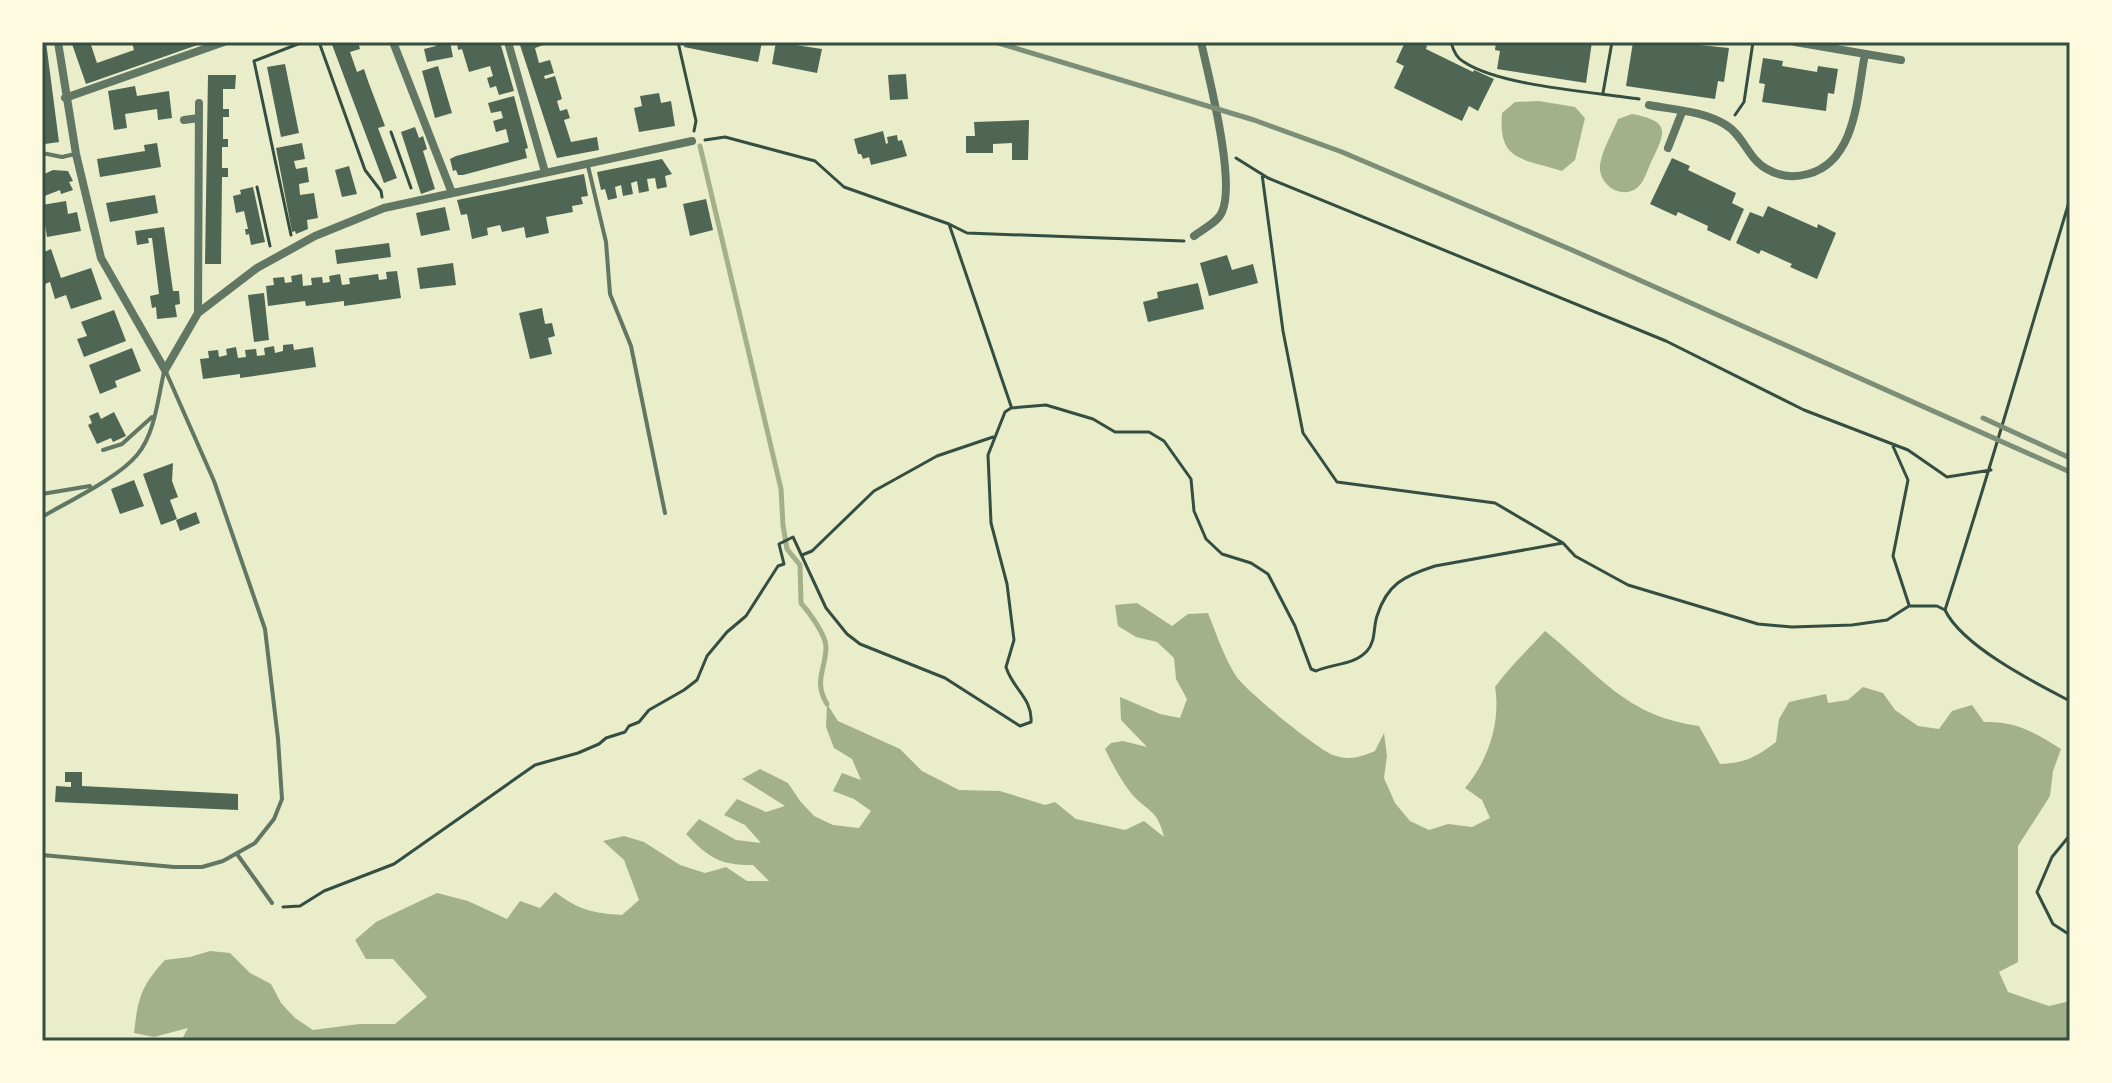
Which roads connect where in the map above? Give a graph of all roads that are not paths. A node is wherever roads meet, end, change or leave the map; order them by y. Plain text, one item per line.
1 (58, 42) edge
2 (224, 42) edge
3 (393, 42) edge
4 (508, 42) edge
5 (1201, 42) edge
6 (1795, 42) edge
7 (1865, 54) junction
8 (1901, 60) dead end
9 (65, 98) junction
10 (199, 103) dead end
11 (1649, 105) road end
12 (1682, 112) junction
13 (199, 118) junction
14 (184, 120) dead end
15 (692, 141) road end
16 (1668, 148) dead end
17 (42, 153) edge
18 (76, 154) junction
19 (587, 163) junction
20 (545, 172) junction
21 (452, 193) junction
22 (1194, 236) road end
23 (198, 313) junction
24 (165, 370) junction
25 (154, 416) junction
26 (103, 450) dead end
27 (93, 486) junction
28 (42, 494) edge
29 (665, 513) dead end
30 (42, 517) edge
31 (237, 854) junction
32 (42, 855) edge
33 (272, 903) road end

1 - 9 street
2 - 9 street
3 - 21 street
4 - 20 street
5 - 22 street
6 - 7 street
7 - 8 street
7 - 12 street
9 - 18 street
10 - 13 street
11 - 12 street
12 - 16 street
13 - 14 street
13 - 23 street
15 - 19 street
17 - 18 lane
18 - 24 street
19 - 20 street
19 - 29 lane
20 - 21 street
21 - 23 street
23 - 24 street
24 - 25 lane
24 - 31 lane
25 - 26 lane
25 - 27 lane
27 - 28 lane
27 - 30 lane
31 - 32 lane
31 - 33 lane

